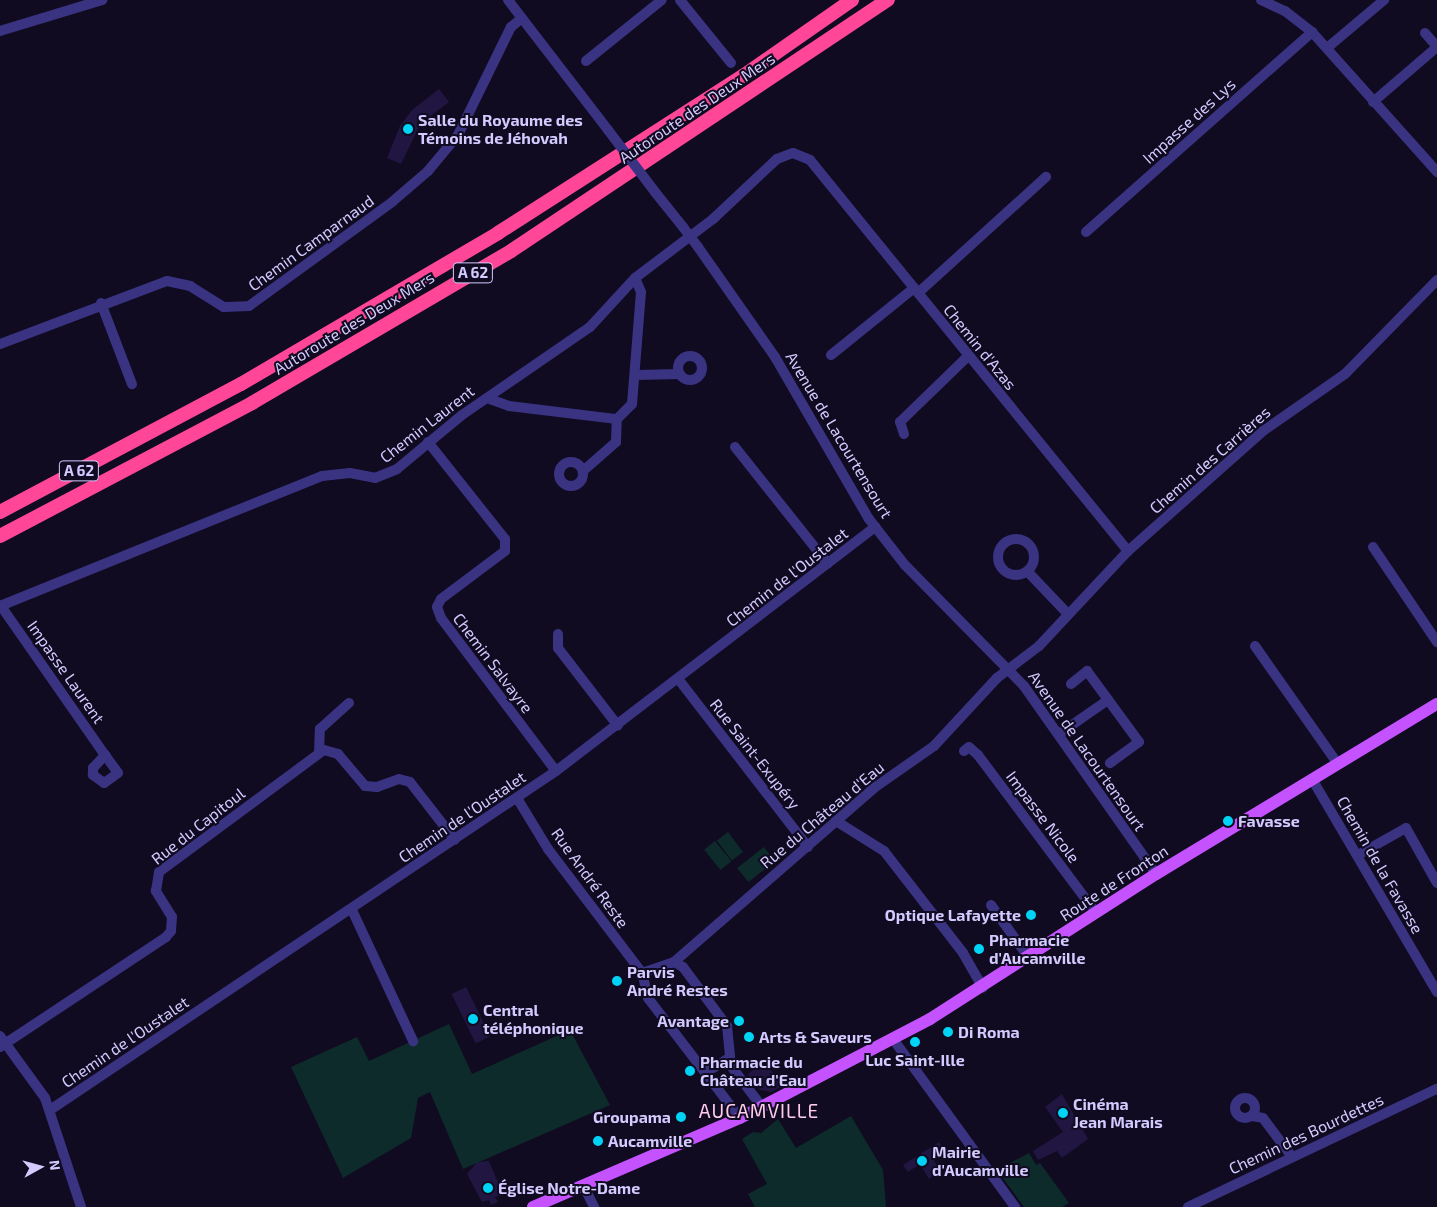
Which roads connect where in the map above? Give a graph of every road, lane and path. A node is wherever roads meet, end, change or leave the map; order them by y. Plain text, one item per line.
1 (102, 0) edge
2 (508, 0) edge
3 (662, 0) edge
4 (680, 0) edge
5 (852, 0) edge
6 (888, 0) edge
7 (1261, 0) edge
8 (1384, 0) edge
9 (525, 22) junction
10 (0, 31) edge
11 (1312, 32) junction
12 (1425, 33) dead end
13 (1437, 47) edge
14 (1327, 48) junction
15 (586, 61) dead end
16 (731, 63) dead end
17 (1373, 102) junction
18 (810, 160) joint
19 (1437, 172) edge
20 (1046, 177) dead end
21 (1086, 232) dead end
22 (635, 278) junction
23 (1437, 280) edge
24 (916, 291) junction
25 (101, 303) junction
26 (0, 344) edge
27 (831, 355) dead end
28 (968, 356) junction
29 (680, 374) dead end
30 (636, 375) junction
31 (132, 384) dead end
32 (487, 398) junction
33 (617, 419) junction
34 (904, 434) dead end
35 (428, 442) junction
36 (735, 447) dead end
37 (583, 471) dead end
38 (0, 512) edge
39 (875, 527) junction
40 (0, 536) edge
41 (1373, 547) dead end
42 (1128, 551) junction
43 (828, 564) junction
44 (1027, 571) dead end
45 (1, 606) edge
46 (1068, 614) junction
47 (558, 634) dead end
48 (1437, 642) edge
49 (1254, 646) dead end
50 (1010, 670) junction
51 (679, 680) junction
52 (1071, 684) dead end
53 (1108, 700) junction
54 (349, 703) dead end
55 (1437, 704) edge
56 (618, 726) junction
57 (1059, 734) junction
58 (964, 751) dead end
59 (319, 753) junction
60 (106, 755) dead end
61 (1110, 763) dead end
62 (1338, 764) junction
63 (556, 771) junction
64 (1312, 779) junction
65 (517, 798) junction
66 (836, 820) junction
67 (455, 840) junction
68 (808, 847) junction
69 (1358, 855) junction
70 (1156, 874) junction
71 (1437, 883) edge
72 (991, 905) dead end
73 (352, 910) junction
74 (1096, 913) junction
75 (1029, 958) junction
76 (674, 962) junction
77 (642, 973) junction
78 (983, 988) junction
79 (1437, 990) edge
80 (894, 1039) junction
81 (413, 1041) dead end
82 (2, 1042) edge
83 (729, 1058) junction
84 (705, 1073) junction
85 (1437, 1089) edge
86 (762, 1107) junction
87 (50, 1110) junction
88 (1252, 1116) dead end
89 (740, 1118) junction
90 (1292, 1157) junction
91 (583, 1185) junction
92 (81, 1207) edge
93 (533, 1207) edge
94 (594, 1207) edge
95 (1014, 1207) edge
96 (1188, 1207) edge

1 - 10 street
2 - 9 street, Avenue de Lacourtensourt
3 - 15 street
4 - 16 street
5 - 38 highway, Autoroute des Deux Mers / A 62
6 - 40 highway, Autoroute des Deux Mers / A 62
7 - 11 street
8 - 14 street
9 - 25 street, Chemin Camparnaud
9 - 39 street, Avenue de Lacourtensourt, bridge
11 - 14 street
11 - 21 street, Impasse des Lys
12 - 13 street
13 - 17 street
14 - 17 street
17 - 19 street
18 - 22 street, Chemin Laurent
18 - 24 street, Chemin d'Azas
20 - 24 street
22 - 30 street
22 - 32 street, Chemin Laurent
23 - 42 street, Chemin des Carrières
24 - 27 street
24 - 28 street, Chemin d'Azas
25 - 26 street, Chemin Camparnaud
25 - 31 street
28 - 34 street
28 - 42 street, Chemin d'Azas
29 - 30 street
30 - 33 street
32 - 33 street
32 - 35 street, Chemin Laurent
33 - 37 street
35 - 45 street, Chemin Laurent
35 - 63 street, Chemin Salvayre
36 - 43 street
39 - 43 street, Chemin de l'Oustalet
39 - 50 street, Avenue de Lacourtensourt
41 - 48 street
42 - 46 street, Chemin des Carrières
43 - 51 street, Chemin de l'Oustalet
44 - 46 street
45 - 60 street, Impasse Laurent
46 - 50 street, Chemin des Carrières
47 - 56 street
49 - 62 street
50 - 57 street, Avenue de Lacourtensourt
50 - 66 street, Rue du Château d'Eau
51 - 56 street, Chemin de l'Oustalet
51 - 68 street, Rue Saint-Exupéry
52 - 53 street
53 - 57 street
53 - 61 street
54 - 59 street
55 - 62 main road, Route de Fronton
56 - 63 street, Chemin de l'Oustalet
57 - 70 street, Avenue de Lacourtensourt
58 - 74 street, Impasse Nicole
59 - 67 street
59 - 82 street, Rue du Capitoul
62 - 64 main road, Route de Fronton
63 - 65 street, Chemin de l'Oustalet
64 - 69 street, Chemin de la Favasse
64 - 70 main road, Route de Fronton
65 - 67 street, Chemin de l'Oustalet
65 - 77 street, Rue André Reste
66 - 68 street, Rue du Château d'Eau
66 - 78 street
67 - 73 street, Chemin de l'Oustalet
68 - 76 street, Rue du Château d'Eau
69 - 71 street
69 - 79 street, Chemin de la Favasse
70 - 74 main road, Route de Fronton
72 - 75 street
73 - 81 street
73 - 87 street, Chemin de l'Oustalet
74 - 75 main road, Route de Fronton
75 - 78 main road, Route de Fronton
76 - 77 street
76 - 83 street
77 - 84 street
78 - 80 main road, Route de Fronton
80 - 86 main road, Route de Fronton
80 - 95 street
82 - 87 street
83 - 84 street
83 - 86 street
84 - 89 street
85 - 90 street, Chemin des Bourdettes
86 - 89 main road, Route de Fronton
87 - 92 street
88 - 90 street
89 - 91 main road, Route de Fronton
90 - 96 street, Chemin des Bourdettes
91 - 93 main road, Route de Fronton
91 - 94 street

